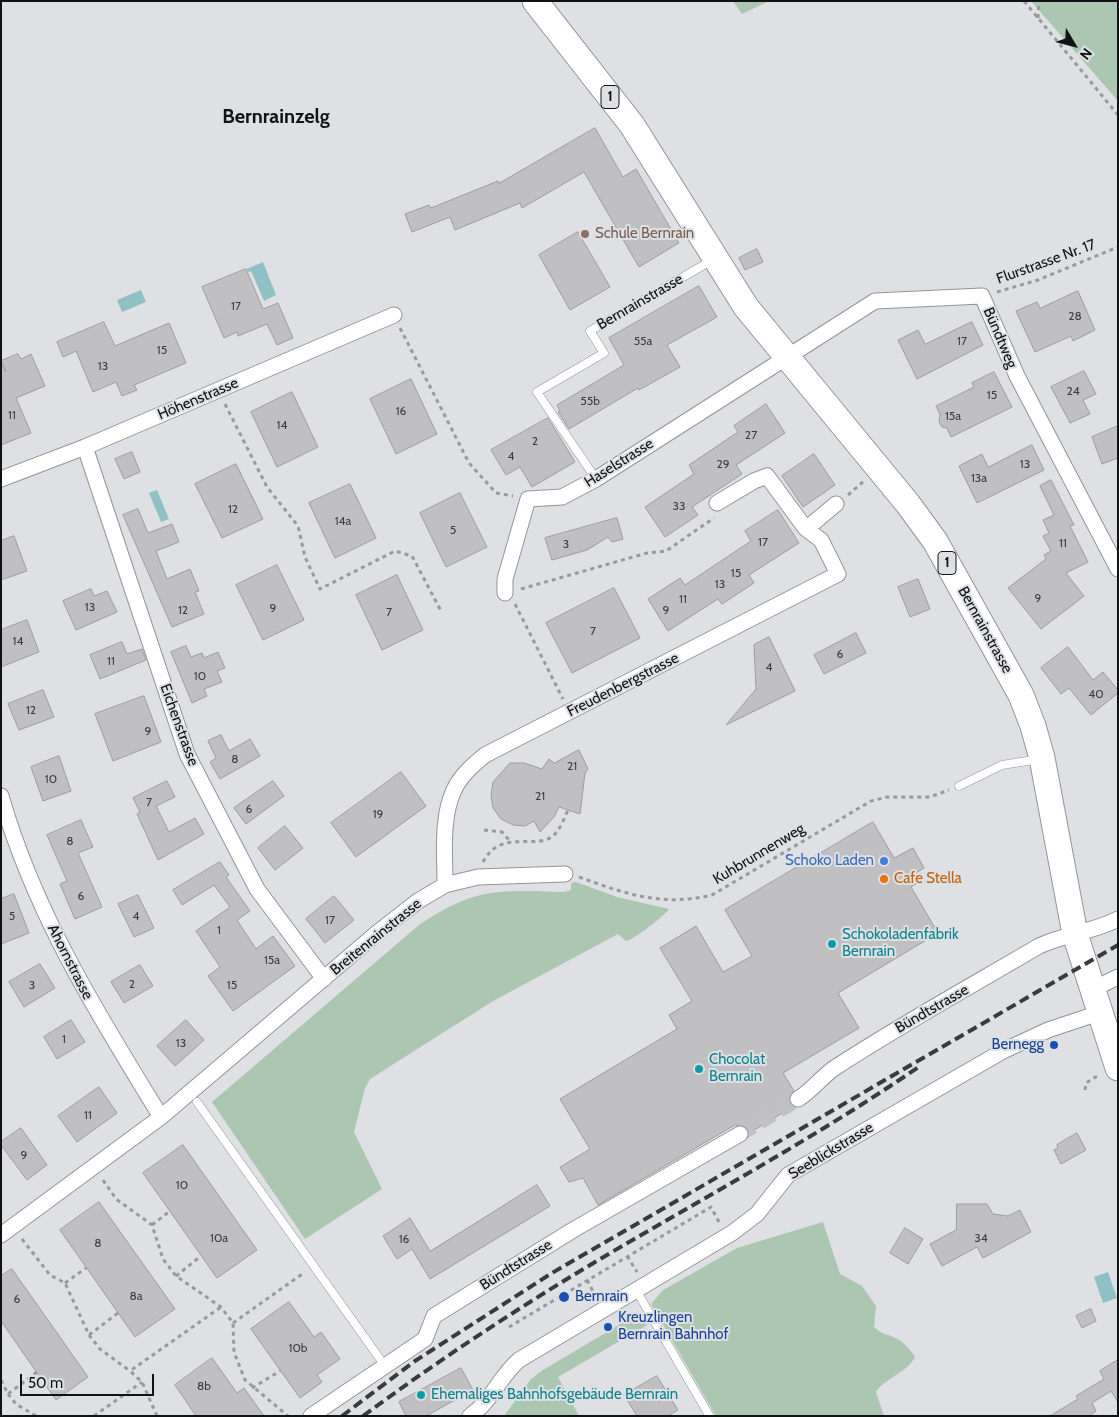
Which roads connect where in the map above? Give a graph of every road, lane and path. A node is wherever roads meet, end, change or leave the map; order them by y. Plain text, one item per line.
1 (535, 1) edge
2 (1024, 1) edge
3 (1039, 1) edge
4 (1038, 18) junction
5 (1118, 115) edge
6 (1118, 247) edge
7 (715, 259) junction
8 (982, 296) junction
9 (394, 315) joint
10 (785, 357) junction
11 (219, 390) junction
12 (85, 446) junction
13 (879, 469) junction
14 (1, 479) edge
15 (596, 479) junction
16 (528, 499) junction
17 (717, 503) joint
18 (836, 504) joint
19 (806, 529) junction
20 (1118, 569) edge
21 (505, 593) junction
22 (441, 611) dead end
23 (570, 713) junction
24 (1042, 758) junction
25 (958, 786) joint
26 (1, 796) edge
27 (568, 810) dead end
28 (484, 830) dead end
29 (510, 841) junction
30 (565, 874) joint
31 (478, 877) junction
32 (445, 885) junction
33 (1118, 919) edge
34 (1075, 934) junction
35 (1118, 977) edge
36 (324, 980) junction
37 (1092, 990) junction
38 (1099, 1013) junction
39 (1111, 1070) edge
40 (1085, 1090) dead end
41 (798, 1099) tunnel mouth
42 (197, 1102) dead end
43 (161, 1117) junction
44 (740, 1134) tunnel mouth
45 (105, 1181) dead end
46 (170, 1211) dead end
47 (152, 1225) junction
48 (724, 1229) dead end
49 (1, 1235) edge
50 (20, 1236) dead end
51 (201, 1256) dead end
52 (627, 1256) junction
53 (314, 1266) junction
54 (86, 1268) dead end
55 (638, 1274) dead end
56 (176, 1276) junction
57 (586, 1280) junction
58 (65, 1283) junction
59 (636, 1290) junction
60 (598, 1298) dead end
61 (220, 1307) junction
62 (118, 1313) dead end
63 (233, 1323) junction
64 (509, 1327) dead end
65 (89, 1335) junction
66 (385, 1366) junction
67 (280, 1371) dead end
68 (37, 1372) dead end
69 (130, 1372) junction
70 (1, 1380) edge
71 (142, 1382) junction
72 (252, 1388) junction
73 (8, 1394) junction
74 (709, 1415) edge
75 (36, 1416) edge
76 (94, 1416) edge
77 (157, 1416) edge
78 (288, 1416) edge
79 (311, 1416) edge
80 (470, 1416) edge

1 - 7 main road, Bernrainstrasse / 1
2 - 4 path
3 - 4 path
4 - 5 path
6 - 8 path, Flurstrasse Nr. 17
7 - 10 main road, Bernrainstrasse / 1
7 - 15 lane, Bernrainstrasse
8 - 10 street, Bündtweg
8 - 20 street, Bündtweg
9 - 11 street, Höhenstrasse
9 - 16 path
10 - 13 main road, Bernrainstrasse / 1
10 - 15 street, Haselstrasse
11 - 12 street, Höhenstrasse
11 - 22 path
12 - 14 street, Höhenstrasse
12 - 36 street, Eichenstrasse
13 - 18 path
13 - 24 main road, Bernrainstrasse / 1
15 - 16 street, Haselstrasse
16 - 21 street
17 - 19 street, Freudenbergstrasse
17 - 21 path
18 - 19 street
19 - 23 street, Freudenbergstrasse
21 - 23 path
23 - 32 street, Freudenbergstrasse
24 - 25 lane
24 - 34 main road, Bernrainstrasse / 1
25 - 30 path, Kuhbrunnenweg
26 - 43 street, Ahornstrasse
27 - 29 path
28 - 29 path
29 - 31 path
30 - 31 street, Breitenrainstrasse
31 - 32 street, Breitenrainstrasse
32 - 36 street, Breitenrainstrasse
33 - 34 street
34 - 37 main road, Bernrainstrasse / 1
34 - 41 street, Bündtstrasse
35 - 37 street
36 - 43 street, Breitenrainstrasse
37 - 38 main road, Bernrainstrasse / 1
38 - 39 main road, Bernrainstrasse / 1
38 - 59 street, Seeblickstrasse
39 - 40 path
42 - 53 lane
43 - 49 street, Breitenrainstrasse
44 - 66 street, Bündtstrasse
45 - 47 path
46 - 47 path
47 - 56 path
48 - 52 path
50 - 58 path
51 - 56 path
52 - 55 path
52 - 57 path
53 - 63 path
53 - 66 lane
54 - 58 path
56 - 61 path
57 - 60 path
57 - 64 path
58 - 65 path
59 - 74 lane
59 - 80 street, Seeblickstrasse
61 - 63 path
61 - 69 path
62 - 65 path
63 - 72 path
65 - 69 path
66 - 79 street, Bündtstrasse
67 - 72 path
68 - 73 path
69 - 71 path
70 - 73 path
71 - 76 path
71 - 77 path
72 - 78 path
73 - 75 path

